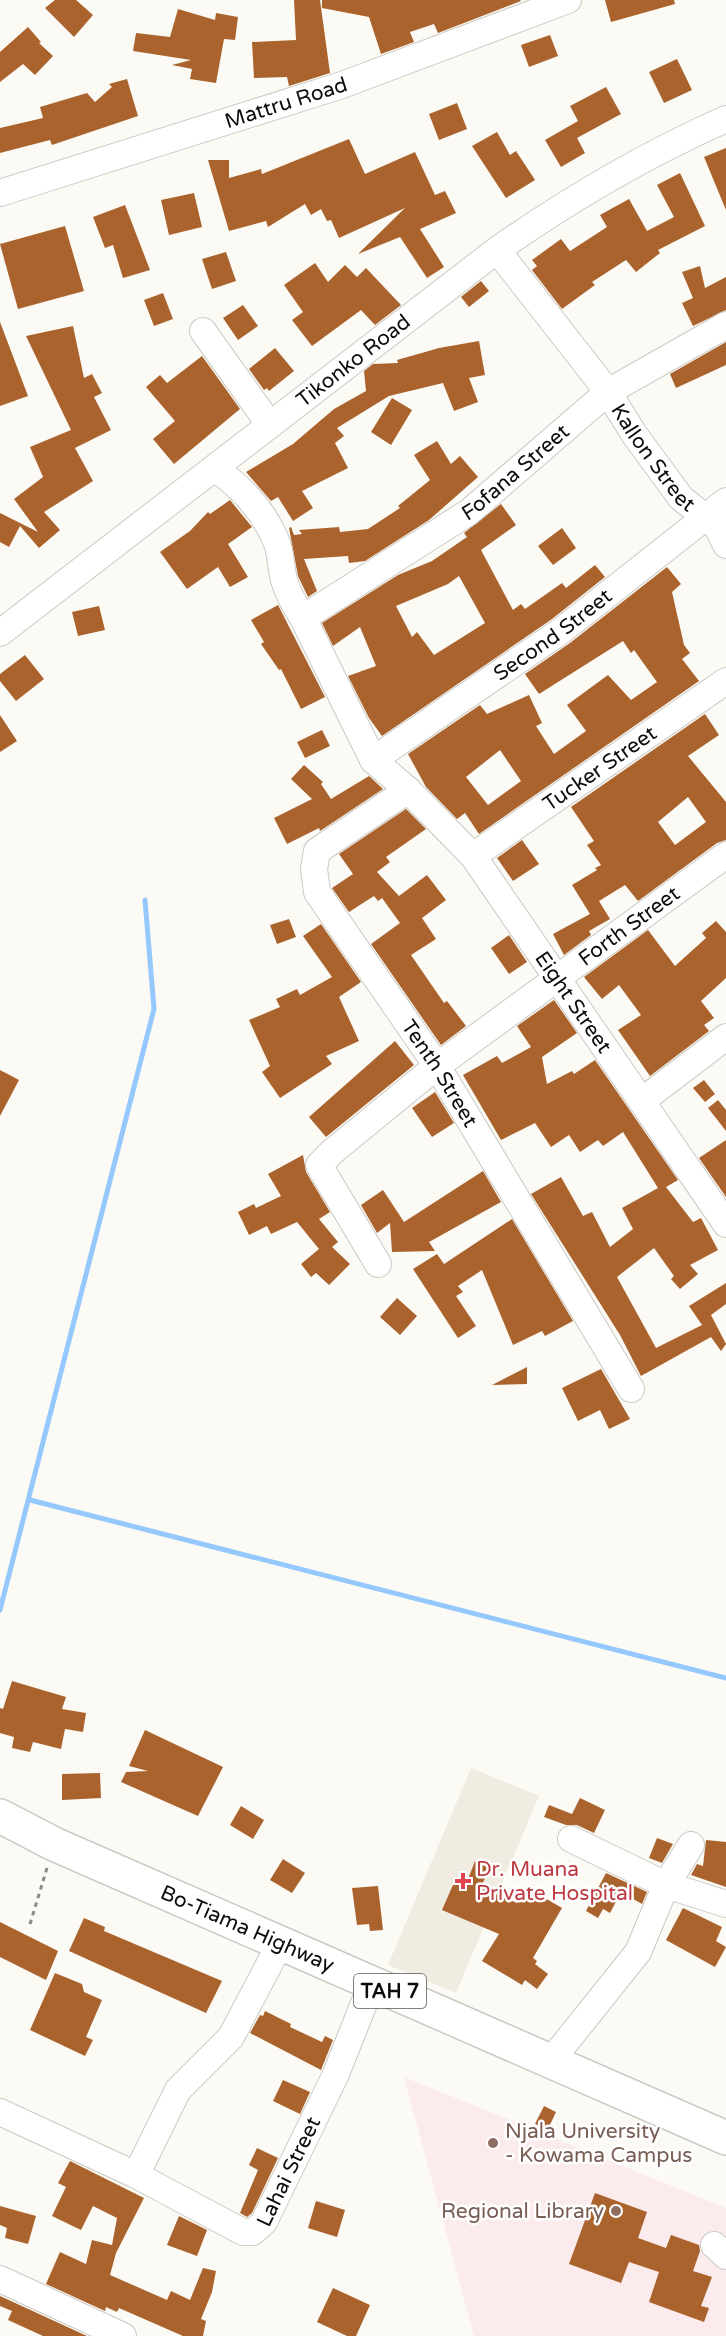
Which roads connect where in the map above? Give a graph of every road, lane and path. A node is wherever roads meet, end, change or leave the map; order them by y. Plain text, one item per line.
1 (568, 0) edge
2 (726, 119) edge
3 (0, 193) edge
4 (497, 250) junction
5 (726, 325) edge
6 (203, 331) dead end
7 (608, 392) junction
8 (270, 425) junction
9 (214, 468) junction
10 (726, 501) edge
11 (705, 516) junction
12 (726, 545) edge
13 (303, 618) junction
14 (0, 633) edge
15 (726, 681) edge
16 (373, 760) junction
17 (408, 790) junction
18 (726, 855) edge
19 (473, 856) junction
20 (556, 978) junction
21 (726, 1037) edge
22 (437, 1066) junction
23 (643, 1100) junction
24 (726, 1224) edge
25 (378, 1264) dead end
26 (631, 1389) dead end
27 (0, 1816) edge
28 (571, 1839) dead end
29 (54, 1844) junction
30 (691, 1845) dead end
31 (666, 1884) junction
32 (726, 1904) edge
33 (30, 1924) dead end
34 (281, 1942) junction
35 (372, 1983) junction
36 (550, 2062) junction
37 (0, 2112) edge
38 (726, 2138) edge
39 (136, 2175) junction
40 (0, 2279) edge
41 (123, 2336) edge

1 - 3 street, Mattru Road
2 - 4 street, Tikonko Road
4 - 7 street, Kallon Street
4 - 8 street, Tikonko Road
5 - 7 street, Fofana Street
6 - 8 street
7 - 11 street, Kallon Street
7 - 13 street, Fofana Street
8 - 9 street, Tikonko Road
9 - 13 street
9 - 14 street, Tikonko Road
10 - 11 street, Second Street
11 - 12 street, Kallon Street
11 - 16 street, Second Street
13 - 16 street
15 - 19 street, Tucker Street
16 - 17 street, Eight Street
17 - 19 street, Eight Street
17 - 22 street, Tenth Street
18 - 20 street, Forth Street
19 - 20 street, Eight Street
20 - 22 street, Forth Street
20 - 23 street, Eight Street
21 - 23 street
22 - 25 street, Forth Street
22 - 26 street, Tenth Street
23 - 24 street, Eight Street
27 - 29 highway, Bo-Tiama Highway / TAH 7
28 - 31 street
29 - 33 path
29 - 34 highway, Bo-Tiama Highway / TAH 7
30 - 31 street
31 - 32 street
31 - 36 street
34 - 35 highway, Bo-Tiama Highway / TAH 7
34 - 39 street
35 - 36 highway, Bo-Tiama Highway / TAH 7
35 - 39 street, Lahai Street
36 - 38 highway, Bo-Tiama Highway / TAH 7
37 - 39 street, Lahai Street
40 - 41 street

